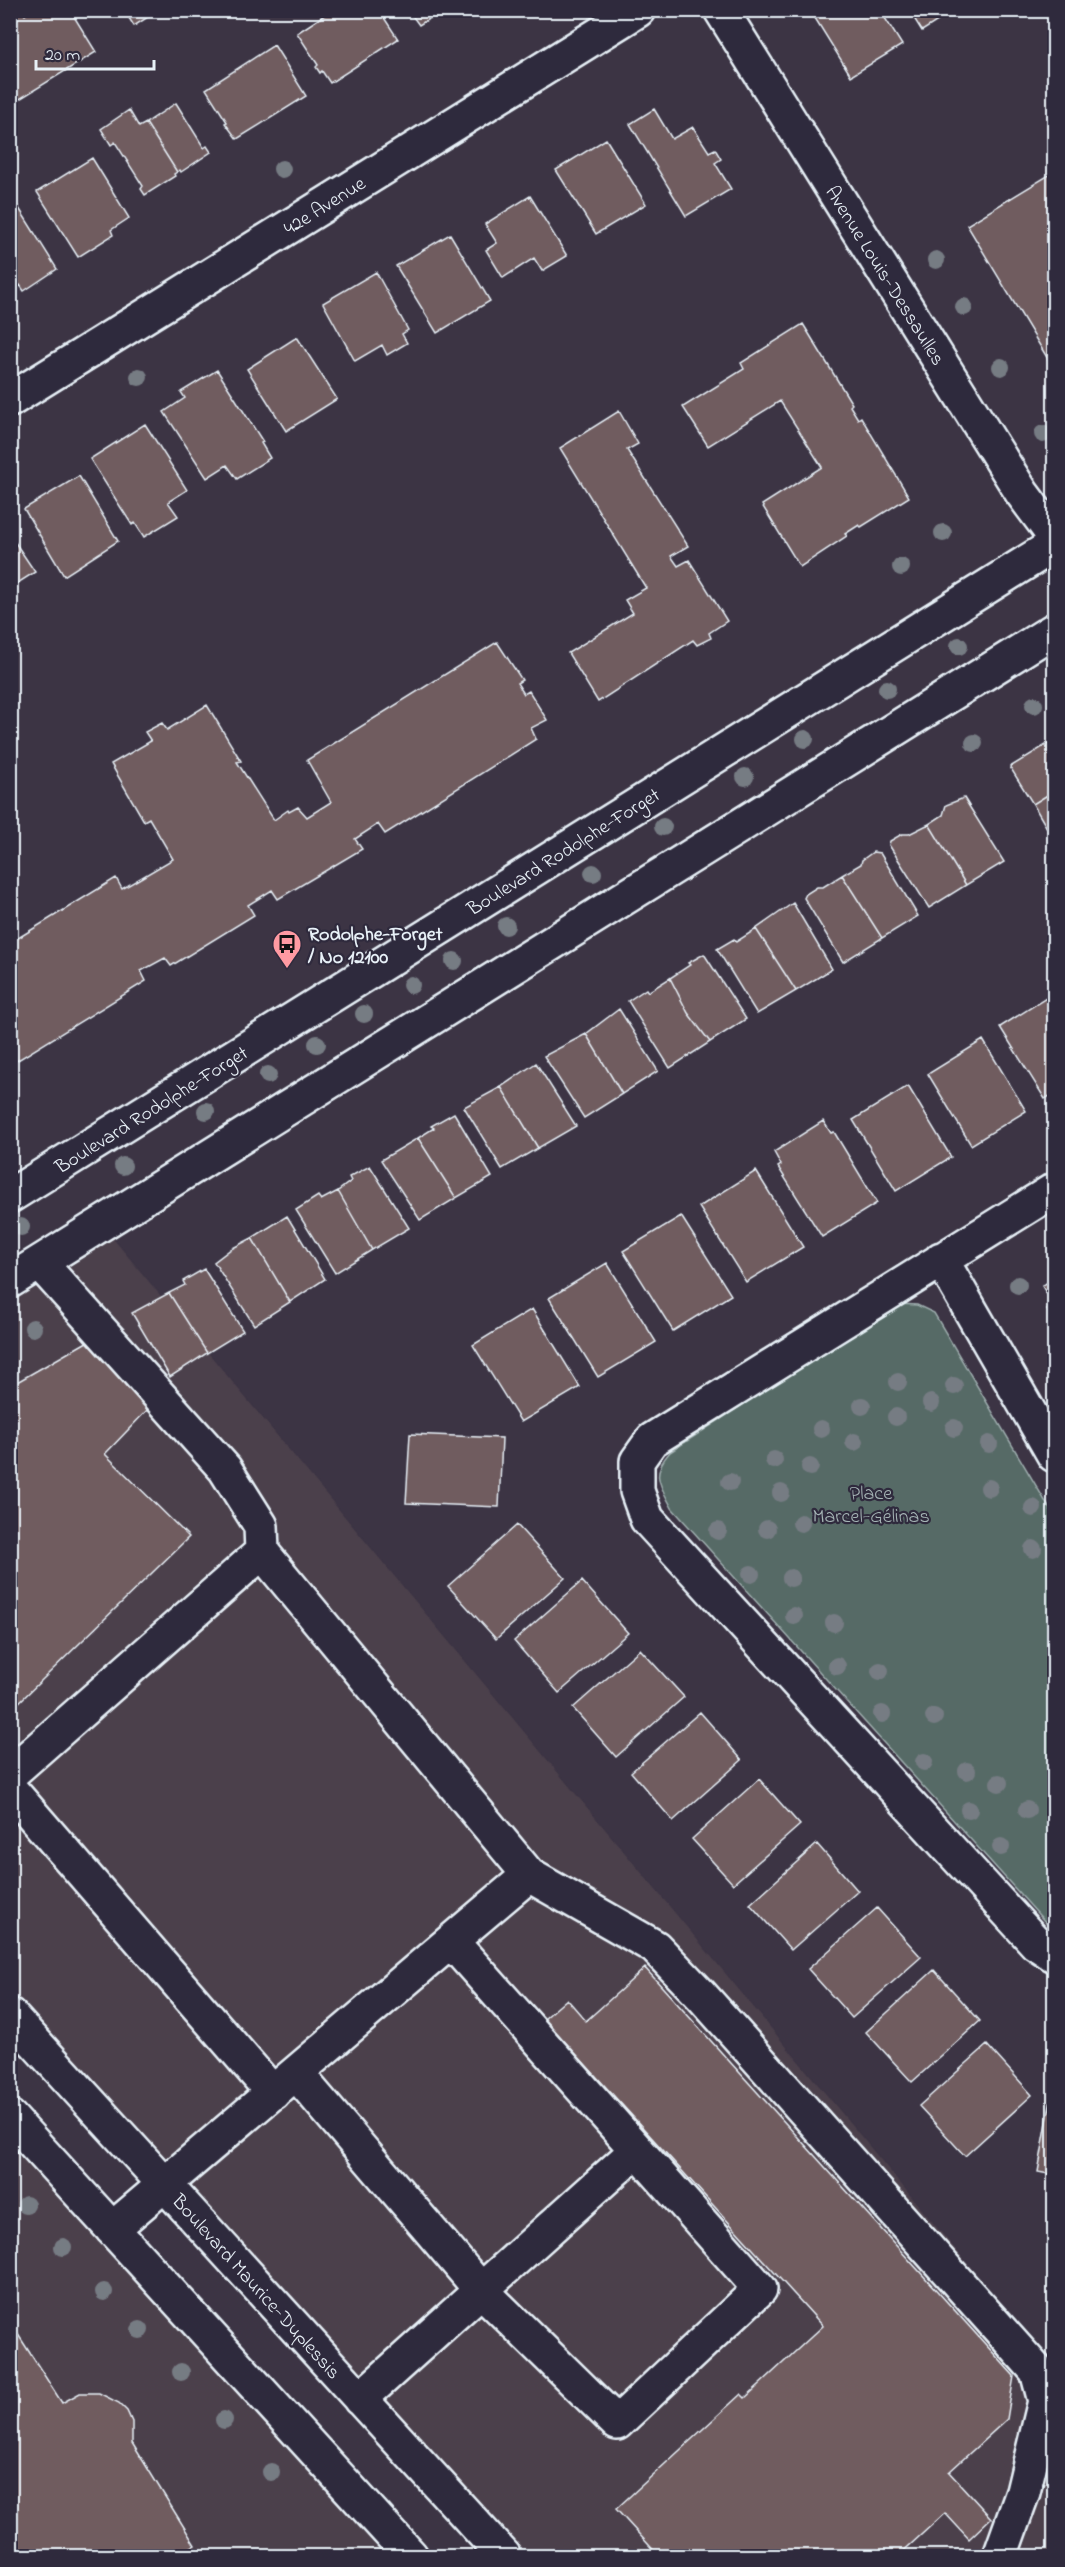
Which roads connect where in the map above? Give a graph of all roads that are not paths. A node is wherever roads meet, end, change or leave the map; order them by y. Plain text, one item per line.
1 (638, 10) edge
2 (722, 10) edge
3 (10, 400) edge
4 (1054, 536) edge
5 (1054, 545) edge
6 (1054, 630) edge
7 (1054, 1190) edge
8 (10, 1196) edge
9 (940, 1259) junction
10 (40, 1263) junction
11 (10, 1281) edge
12 (1054, 1455) edge
13 (262, 1552) junction
14 (10, 1774) edge
15 (10, 1789) edge
16 (529, 1875) junction
17 (451, 1941) junction
18 (1054, 1955) edge
19 (10, 2015) edge
20 (284, 2083) junction
21 (10, 2116) edge
22 (637, 2150) junction
23 (165, 2185) junction
24 (112, 2229) junction
25 (481, 2290) junction
26 (360, 2399) junction
27 (411, 2556) edge
28 (504, 2556) edge
29 (1000, 2556) edge

1 - 3 street, 42e Avenue
2 - 4 street, Avenue Louis-Dessaulles
5 - 8 street, Boulevard Rodolphe-Forget
6 - 10 street
7 - 9 street
9 - 12 street
9 - 18 street
10 - 11 street
10 - 13 street
13 - 14 street
13 - 16 street
15 - 20 street
16 - 17 street
16 - 29 street
17 - 20 street
17 - 22 street
19 - 23 street, Boulevard Maurice-Duplessis
20 - 23 street
20 - 25 street
21 - 24 street
22 - 25 street
22 - 25 street
23 - 24 street
23 - 26 street, Boulevard Maurice-Duplessis
24 - 27 street
25 - 26 street
26 - 28 street, Boulevard Maurice-Duplessis

